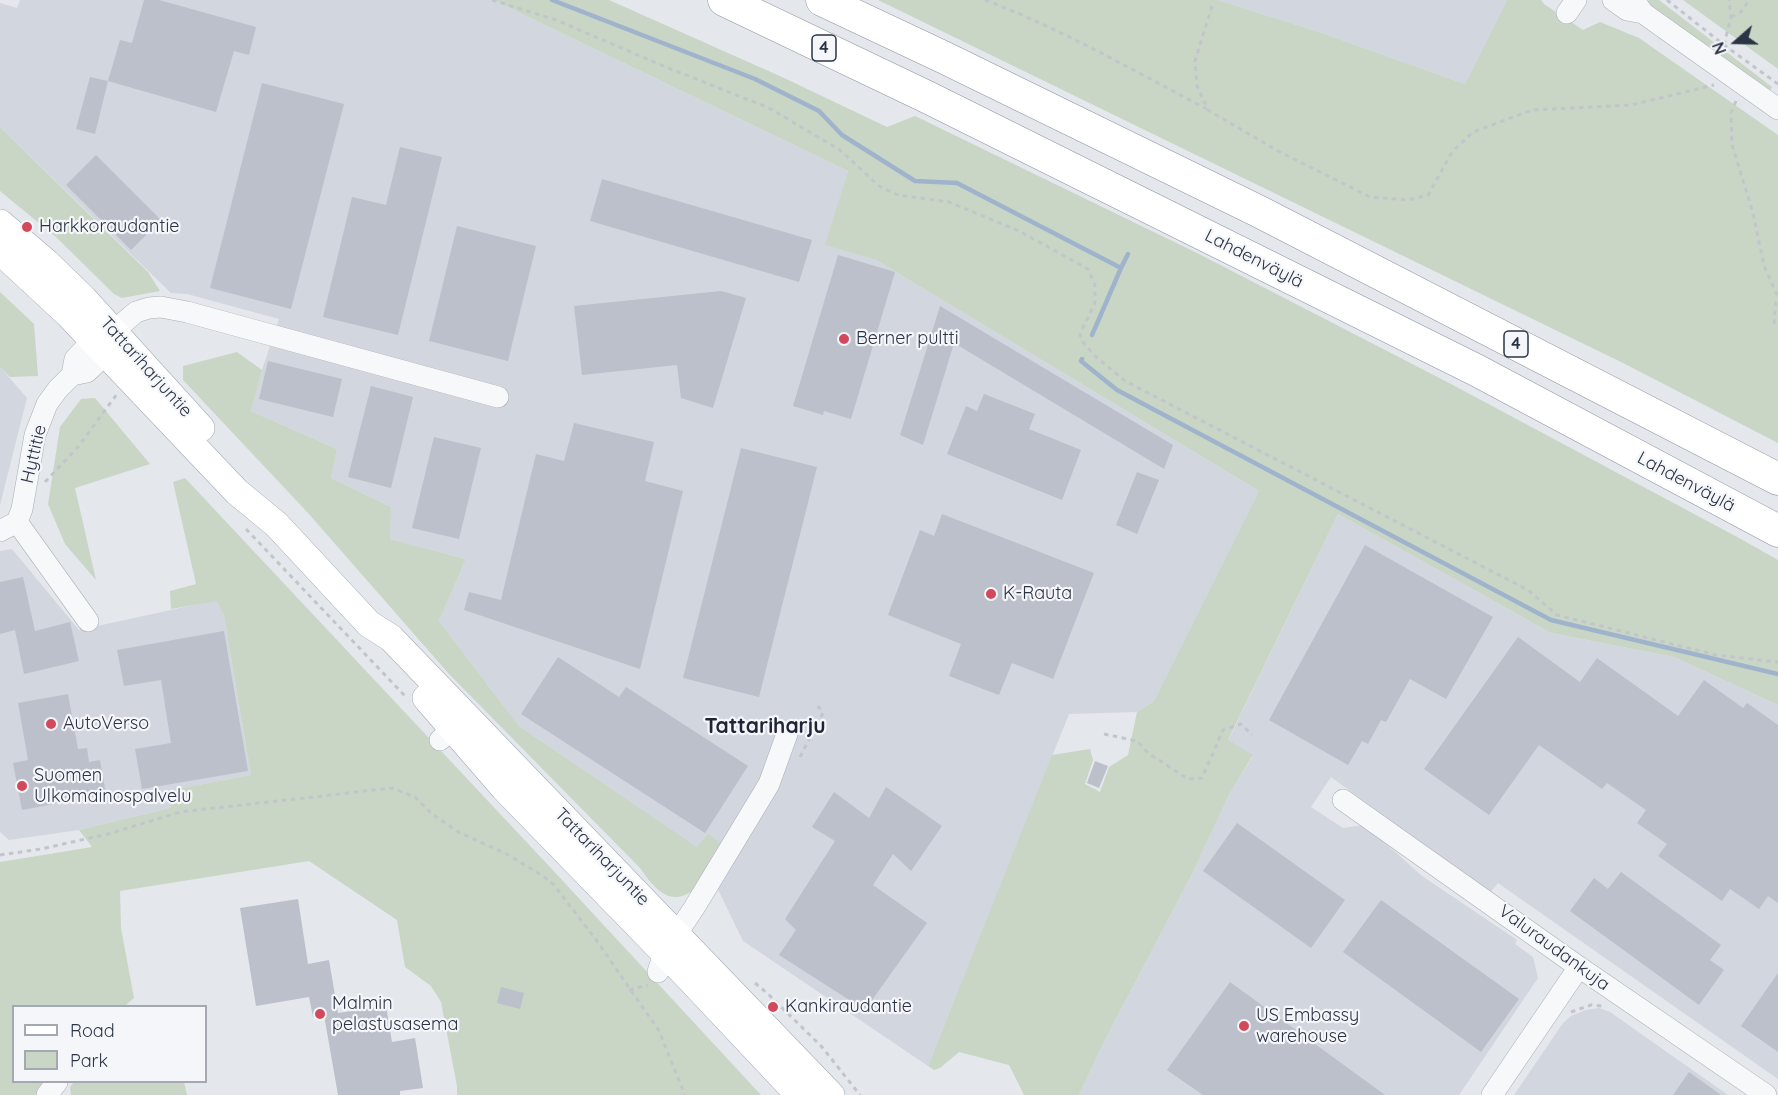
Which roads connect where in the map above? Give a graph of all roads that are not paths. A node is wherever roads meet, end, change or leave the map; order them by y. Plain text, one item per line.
1 (724, 0) edge
2 (822, 0) edge
3 (1613, 0) edge
4 (1638, 6) edge
5 (1778, 110) edge
6 (0, 223) edge
7 (0, 251) edge
8 (104, 342) junction
9 (498, 397) dead end
10 (1642, 458) junction
11 (1776, 478) edge
12 (8, 526) edge
13 (1778, 531) edge
14 (1778, 540) edge
15 (88, 621) dead end
16 (787, 734) dead end
17 (1343, 800) dead end
18 (666, 953) junction
19 (1579, 967) junction
20 (56, 1083) edge
21 (46, 1095) edge
22 (799, 1095) edge
23 (831, 1095) edge
24 (1492, 1095) edge
25 (1766, 1095) edge

1 - 10 highway, Lahdenväylä / 4
2 - 11 highway, 4
3 - 4 street
4 - 5 street
6 - 8 main road, Tattariharjuntie
7 - 8 main road, Tattariharjuntie
8 - 9 street
8 - 12 street, Hyttitie
8 - 18 main road, Tattariharjuntie
10 - 13 highway, Lahdenväylä / 4
10 - 14 highway
12 - 15 street
16 - 18 street
17 - 19 street, Valuraudankuja
18 - 22 main road, Tattariharjuntie
18 - 23 main road, Tattariharjuntie
19 - 24 street
19 - 25 street, Valuraudankuja
20 - 21 street

